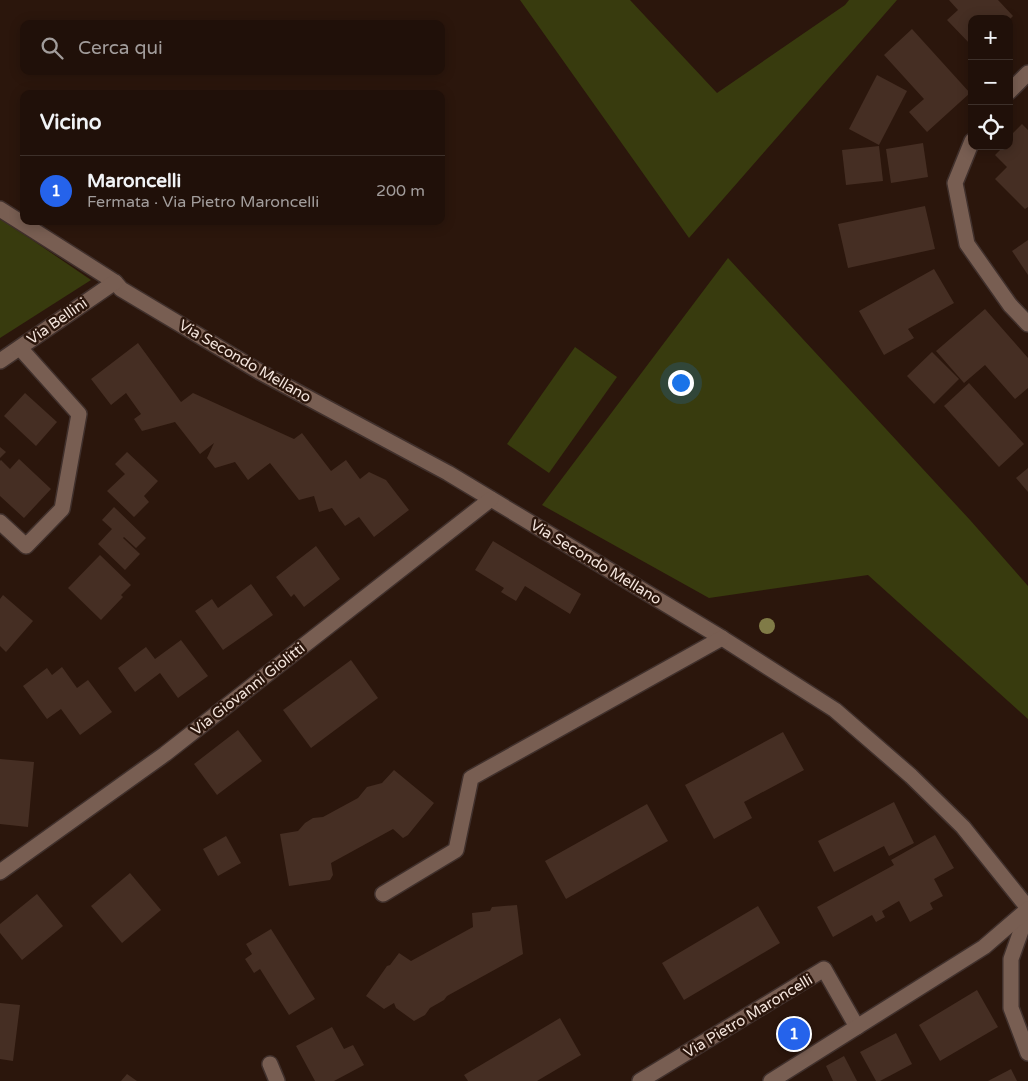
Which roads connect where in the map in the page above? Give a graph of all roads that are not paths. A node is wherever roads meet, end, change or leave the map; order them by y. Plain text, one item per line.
1 (1028, 73) edge
2 (1013, 88) edge
3 (968, 150) edge
4 (0, 209) edge
5 (20, 222) edge
6 (25, 225) edge
7 (115, 282) junction
8 (1028, 324) edge
9 (20, 348) junction
10 (0, 361) edge
11 (491, 499) junction
12 (0, 522) edge
13 (722, 638) junction
14 (0, 872) edge
15 (383, 894) dead end
16 (1028, 909) edge
17 (857, 1027) junction
18 (1028, 1053) edge
19 (270, 1064) dead end
20 (278, 1081) edge
21 (640, 1081) edge
22 (771, 1081) edge

1 - 2 street
3 - 8 street
4 - 5 street, Via Secondo Mellano
6 - 7 street, Via Secondo Mellano
7 - 9 street, Via Bellini
7 - 11 street, Via Secondo Mellano
9 - 10 street, Via Bellini
9 - 12 street
11 - 13 street, Via Secondo Mellano
11 - 14 street, Via Giovanni Giolitti
13 - 15 street
13 - 16 street, Via Secondo Mellano
16 - 17 street
16 - 18 street
17 - 21 street, Via Pietro Maroncelli
17 - 22 street
19 - 20 street

